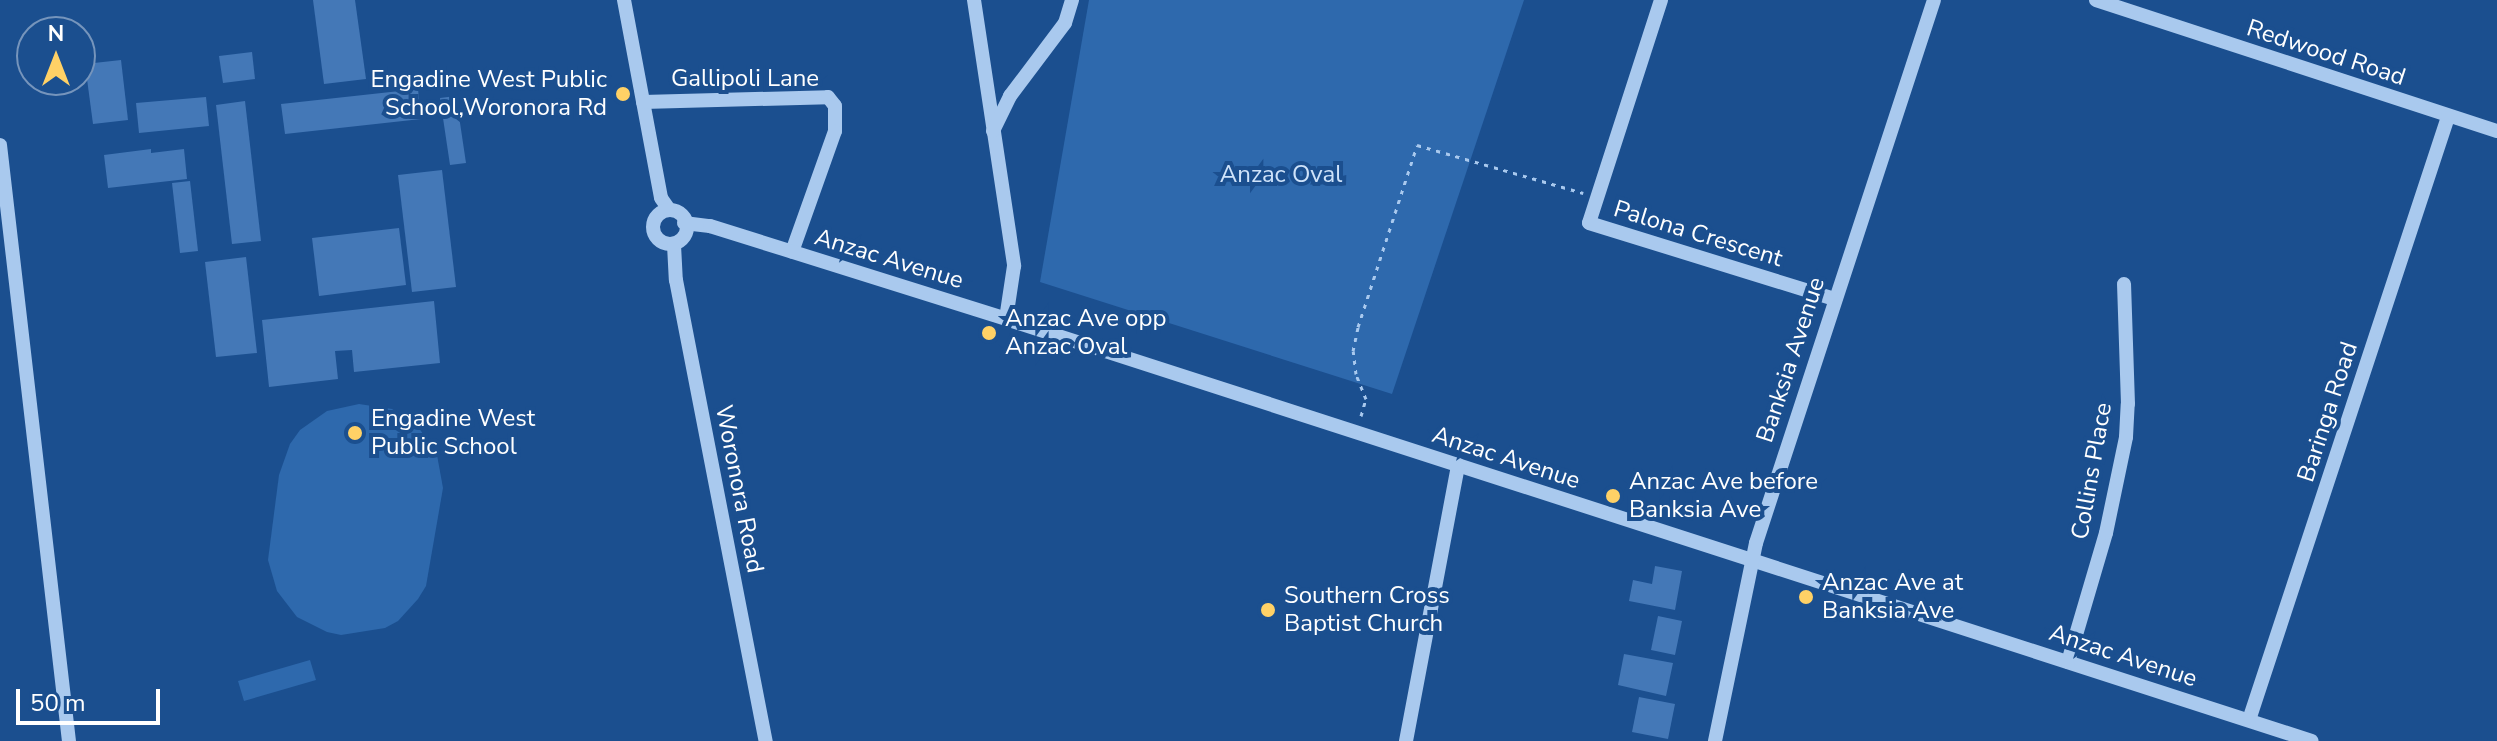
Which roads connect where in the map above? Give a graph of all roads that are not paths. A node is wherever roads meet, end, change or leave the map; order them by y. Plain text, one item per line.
1 (624, 0) edge
2 (974, 0) edge
3 (1072, 0) edge
4 (1661, 0) edge
5 (1934, 0) edge
6 (2096, 0) edge
7 (643, 102) junction
8 (2448, 117) junction
9 (993, 131) junction
10 (2497, 131) edge
11 (0, 145) edge
12 (668, 208) junction
13 (684, 223) junction
14 (674, 245) junction
15 (792, 252) junction
16 (2124, 284) dead end
17 (1834, 299) junction
18 (1006, 319) junction
19 (1458, 465) junction
20 (1751, 560) junction
21 (2068, 662) junction
22 (2249, 720) junction
23 (69, 741) edge
24 (766, 741) edge
25 (1406, 741) edge
26 (1715, 741) edge
27 (2312, 741) edge

1 - 7 street
2 - 9 street
3 - 9 street
4 - 17 street, Palona Crescent
5 - 17 street, Banksia Avenue
6 - 8 street, Redwood Road
7 - 12 street
7 - 15 street, Gallipoli Lane
8 - 10 street, Redwood Road
8 - 22 street, Baringa Road
9 - 18 street
11 - 23 street
12 - 13 street
12 - 14 street
13 - 14 street
13 - 15 street, Anzac Avenue
14 - 24 street, Woronora Road
15 - 18 street, Anzac Avenue
16 - 21 street, Collins Place
17 - 20 street, Banksia Avenue
18 - 19 street, Anzac Avenue
19 - 20 street, Anzac Avenue
19 - 25 street
20 - 21 street, Anzac Avenue
20 - 26 street, Banksia Avenue
21 - 22 street, Anzac Avenue
22 - 27 street, Anzac Avenue

